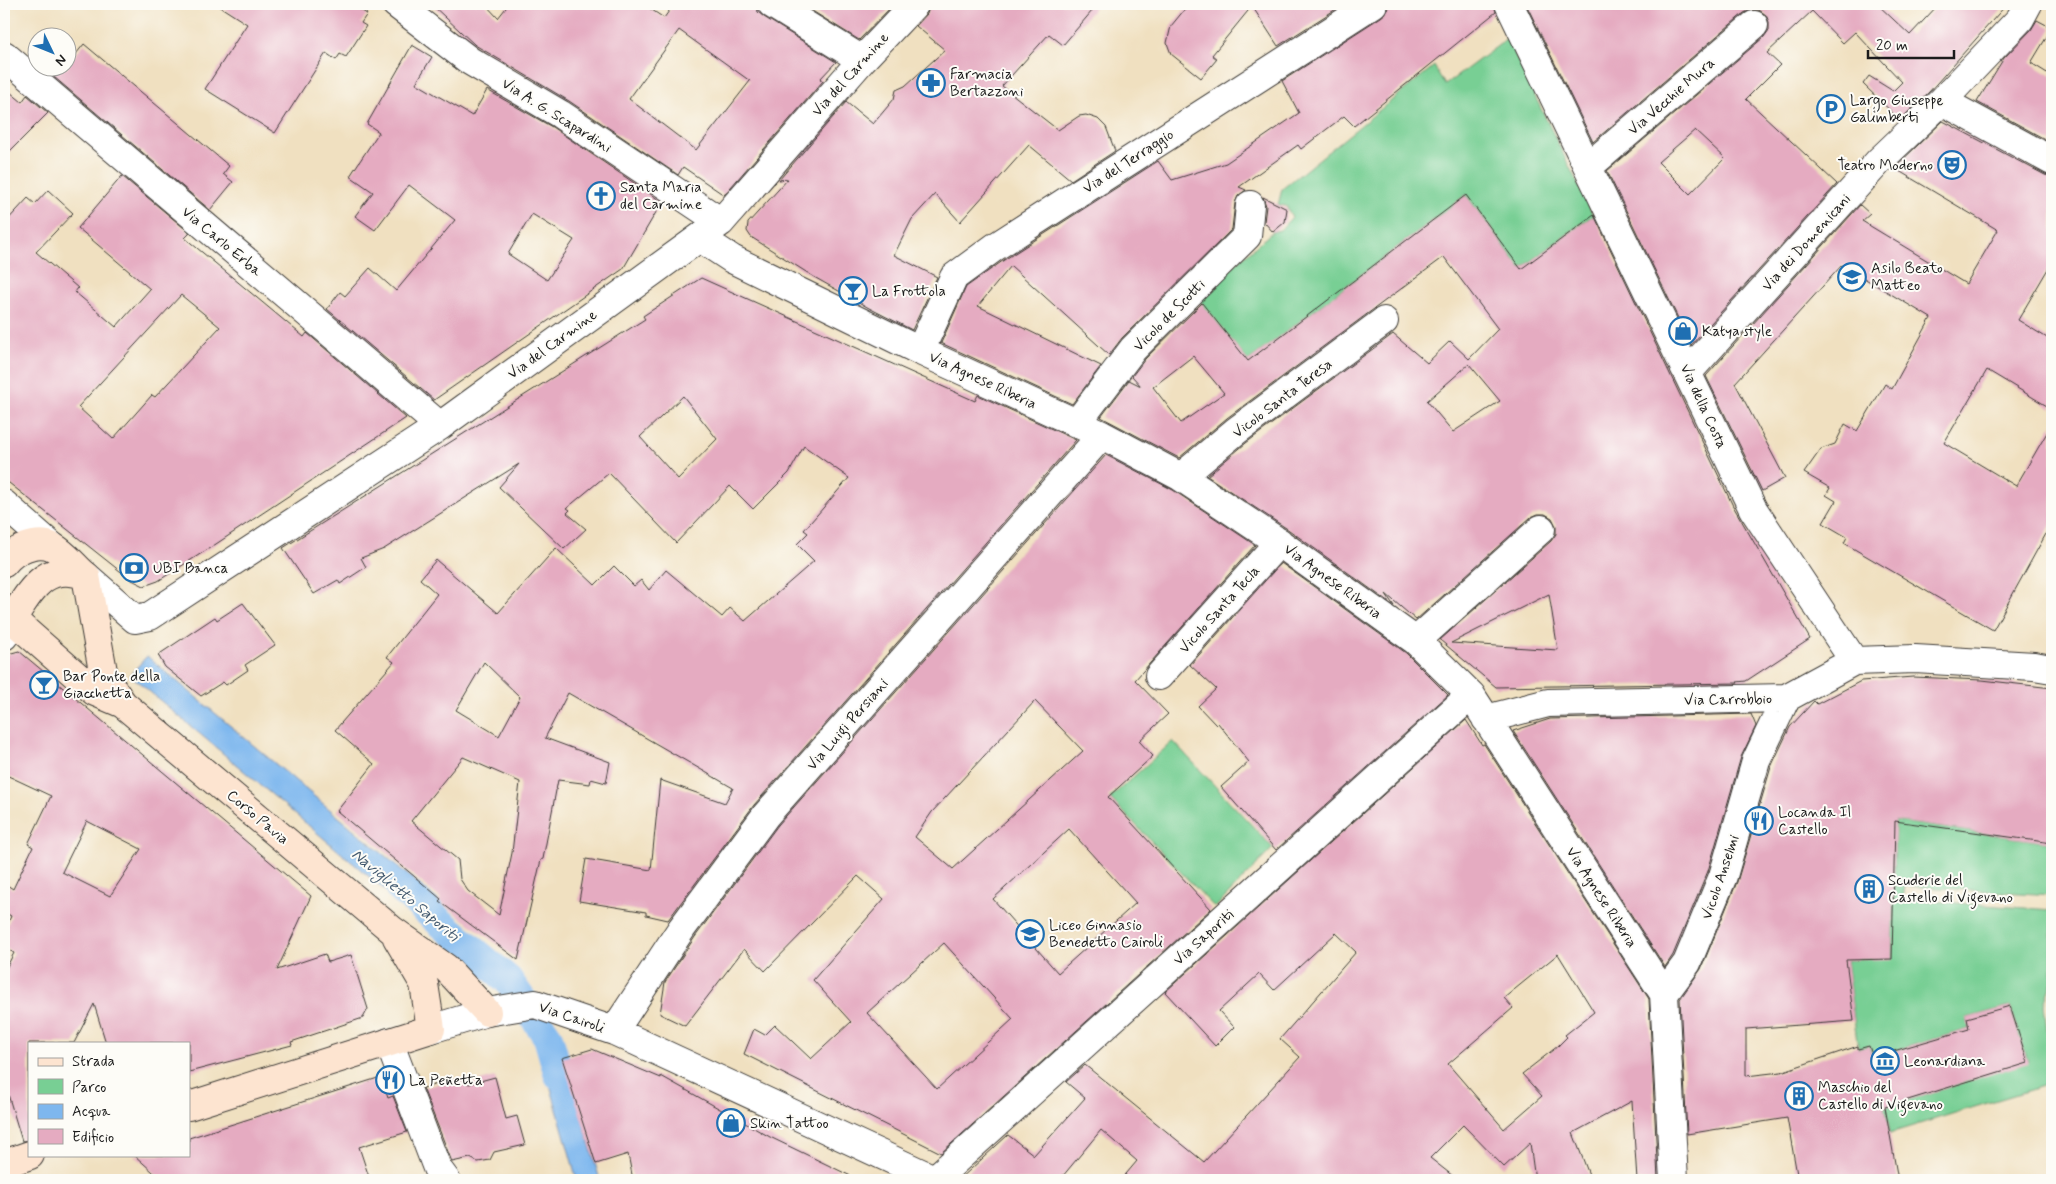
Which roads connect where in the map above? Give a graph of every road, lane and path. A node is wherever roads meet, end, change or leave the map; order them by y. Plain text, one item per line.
1 (396, 4) edge
2 (772, 4) edge
3 (915, 4) edge
4 (1373, 4) edge
5 (1509, 4) edge
6 (2028, 4) edge
7 (1754, 25) dead end
8 (4, 55) edge
9 (862, 60) junction
10 (1942, 101) junction
11 (2052, 161) edge
12 (1588, 167) junction
13 (1250, 205) dead end
14 (710, 230) junction
15 (1384, 322) dead end
16 (920, 351) junction
17 (1688, 372) junction
18 (1077, 423) junction
19 (440, 426) junction
20 (1102, 435) junction
21 (1181, 477) junction
22 (4, 504) edge
23 (1541, 529) dead end
24 (1279, 542) junction
25 (54, 547) junction
26 (4, 563) edge
27 (86, 576) junction
28 (6, 622) edge
29 (1416, 641) junction
30 (98, 647) junction
31 (58, 659) junction
32 (1854, 661) junction
33 (2052, 669) edge
34 (1159, 676) dead end
35 (1471, 695) junction
36 (1786, 698) junction
37 (123, 704) junction
38 (1486, 719) junction
39 (392, 930) junction
40 (1664, 994) junction
41 (488, 1012) junction
42 (431, 1029) junction
43 (614, 1031) junction
44 (389, 1042) junction
45 (190, 1106) edge
46 (28, 1156) edge
47 (4, 1164) edge
48 (446, 1180) edge
49 (936, 1180) edge
50 (1674, 1180) edge

1 - 14 street, Via A. G. Scapardini
2 - 9 street
3 - 9 street, Via del Carmine
4 - 16 street, Via del Terraggio
5 - 12 street, Via della Costa
6 - 10 street, Via dei Domenicani
7 - 12 street, Via Vecchie Mura
8 - 19 street, Via Carlo Erba
9 - 14 street, Via del Carmine
10 - 11 street
10 - 17 street, Via dei Domenicani
12 - 17 street, Via della Costa
13 - 18 street, Vicolo de Scotti
14 - 16 street, Via Agnese Riberia
14 - 19 street, Via del Carmine
15 - 21 street, Vicolo Santa Teresa
16 - 18 street, Via Agnese Riberia
17 - 32 street, Via della Costa
18 - 20 street, Via Agnese Riberia
19 - 27 street, Via del Carmine
20 - 21 street, Via Agnese Riberia
20 - 43 street, Via Luigi Persiani
21 - 24 street, Via Agnese Riberia
22 - 25 street
23 - 29 street
24 - 29 street, Via Agnese Riberia
24 - 34 street, Vicolo Santa Tecla
25 - 26 street
25 - 27 street
27 - 28 street, Corso Pavia
27 - 30 street, Corso Pavia
28 - 31 street, Corso Pavia
29 - 35 street, Via Agnese Riberia
30 - 31 street
30 - 37 street, Corso Pavia
31 - 37 street, Corso Pavia
32 - 33 street, Via Carrobbio
32 - 36 street, Via Carrobbio
35 - 38 street, Via Agnese Riberia
35 - 49 street, Via Saporiti
36 - 38 street, Via Carrobbio
36 - 40 street, Vicolo Anselmi
37 - 39 street, Corso Pavia
38 - 40 street, Via Agnese Riberia
39 - 41 street, Corso Pavia
39 - 42 street, Corso Pavia
40 - 50 street, Via Agnese Riberia
41 - 42 street, Via Cairoli
41 - 43 street, Via Cairoli
42 - 44 street, Via Cairoli
43 - 49 street, Via Cairoli
44 - 45 street, Via Cairoli
44 - 48 street
46 - 47 street

